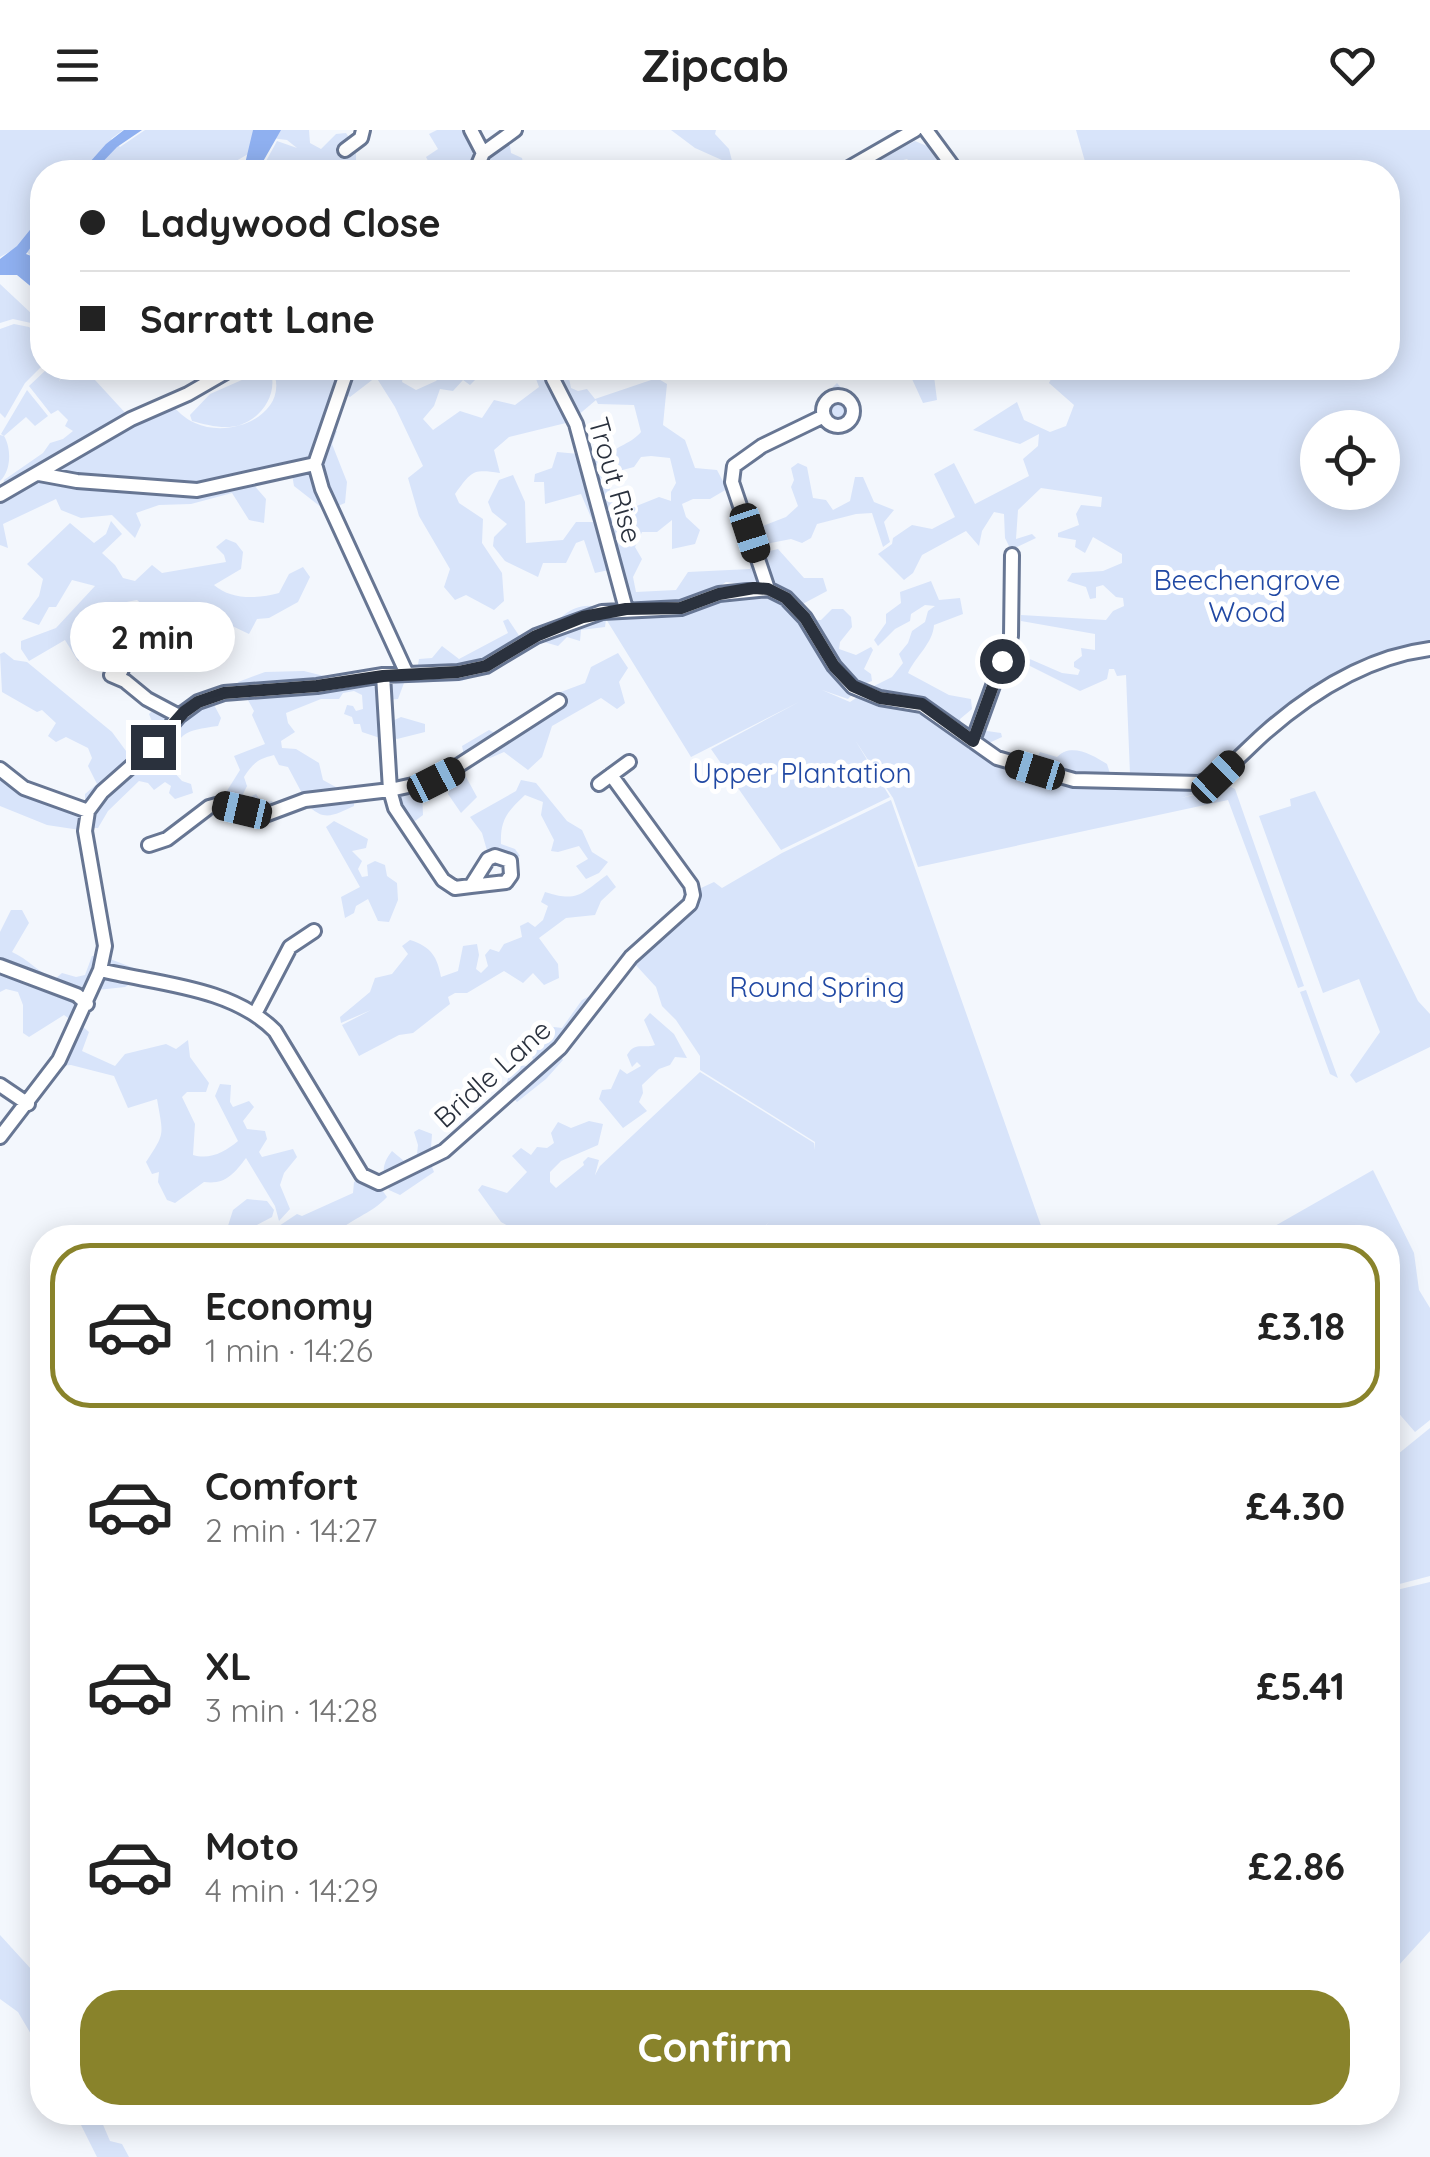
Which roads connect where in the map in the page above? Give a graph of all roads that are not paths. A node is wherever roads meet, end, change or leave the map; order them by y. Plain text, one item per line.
1 (363, 130) edge
2 (471, 130) edge
3 (516, 130) edge
4 (915, 130) edge
5 (926, 130) edge
6 (346, 150) dead end
7 (483, 153) junction
8 (480, 160) edge
9 (863, 160) edge
10 (948, 160) edge
11 (212, 380) edge
12 (344, 380) edge
13 (553, 380) edge
14 (824, 416) dead end
15 (315, 464) junction
16 (39, 474) junction
17 (0, 496) edge
18 (1012, 553) dead end
19 (768, 589) junction
20 (626, 609) junction
21 (1430, 648) edge
22 (127, 658) dead end
23 (406, 674) junction
24 (383, 676) junction
25 (559, 701) dead end
26 (179, 716) junction
27 (973, 741) junction
28 (628, 762) dead end
29 (0, 770) edge
30 (612, 775) junction
31 (599, 784) dead end
32 (390, 790) junction
33 (88, 811) junction
34 (154, 839) dead end
35 (471, 886) dead end
36 (314, 931) dead end
37 (0, 966) edge
38 (100, 970) junction
39 (86, 1004) junction
40 (256, 1012) junction
41 (6, 1087) edge
42 (0, 1102) edge
43 (28, 1104) junction
44 (0, 1137) edge

1 - 6 street
2 - 7 street
3 - 7 street
4 - 9 street
5 - 10 street
7 - 8 street
11 - 16 street
12 - 15 street
13 - 20 street, Trout Rise
14 - 19 street
15 - 16 street
15 - 23 street
16 - 17 street
18 - 27 street
19 - 20 street
19 - 27 street
20 - 23 street
21 - 27 street
22 - 26 street
23 - 24 street
24 - 26 street
24 - 32 street
25 - 32 street
26 - 33 street
28 - 30 street
29 - 33 street
30 - 31 street
30 - 40 street, Bridle Lane
32 - 34 street
32 - 35 street
33 - 38 street
36 - 40 street
37 - 39 street
38 - 39 street
38 - 40 street
39 - 43 street
41 - 42 street
41 - 43 street
43 - 44 street

